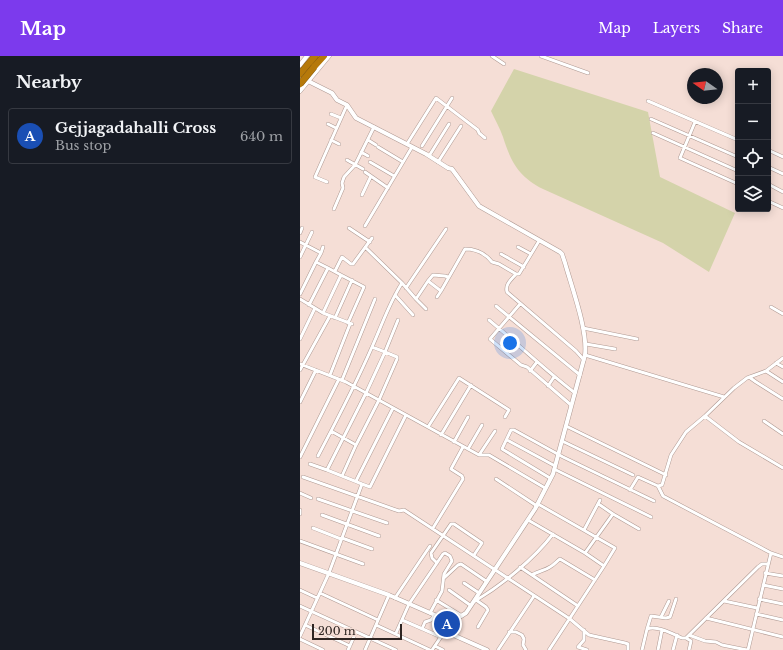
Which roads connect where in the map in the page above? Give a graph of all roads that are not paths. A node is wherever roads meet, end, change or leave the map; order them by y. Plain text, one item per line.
1 (308, 56) edge
2 (315, 56) edge
3 (324, 56) edge
4 (329, 56) edge
5 (492, 56) edge
6 (541, 56) edge
7 (504, 64) dead end
8 (300, 65) edge
9 (588, 73) dead end
10 (300, 74) edge
11 (308, 81) junction
12 (300, 84) edge
13 (300, 91) edge
14 (452, 98) dead end
15 (648, 101) dead end
16 (347, 105) junction
17 (447, 106) junction
18 (331, 114) dead end
19 (341, 118) junction
20 (651, 120) dead end
21 (695, 122) junction
22 (328, 124) dead end
23 (450, 124) dead end
24 (461, 126) dead end
25 (374, 127) junction
26 (336, 128) junction
27 (653, 133) dead end
28 (689, 136) junction
29 (485, 138) dead end
30 (735, 139) edge
31 (331, 140) junction
32 (368, 140) junction
33 (339, 144) dead end
34 (406, 144) junction
35 (422, 146) dead end
36 (412, 147) junction
37 (684, 147) junction
38 (771, 151) edge
39 (361, 152) junction
40 (368, 156) dead end
41 (429, 156) junction
42 (735, 156) edge
43 (783, 157) edge
44 (347, 160) dead end
45 (370, 162) dead end
46 (402, 162) junction
47 (438, 162) junction
48 (355, 165) junction
49 (771, 168) edge
50 (735, 170) edge
51 (783, 174) edge
52 (372, 176) junction
53 (394, 176) junction
54 (327, 182) dead end
55 (735, 183) edge
56 (771, 186) edge
57 (388, 188) junction
58 (783, 192) edge
59 (362, 195) dead end
60 (771, 202) edge
61 (783, 202) edge
62 (782, 207) edge
63 (334, 209) dead end
64 (365, 226) dead end
65 (302, 228) dead end
66 (349, 228) dead end
67 (446, 229) dead end
68 (312, 232) dead end
69 (300, 233) edge
70 (372, 238) dead end
71 (539, 241) junction
72 (300, 242) edge
73 (370, 242) junction
74 (306, 245) junction
75 (323, 247) dead end
76 (518, 247) dead end
77 (366, 248) junction
78 (321, 253) junction
79 (501, 254) dead end
80 (531, 254) junction
81 (300, 257) edge
82 (316, 262) junction
83 (524, 267) junction
84 (328, 268) junction
85 (335, 271) junction
86 (516, 274) junction
87 (341, 275) junction
88 (448, 277) junction
89 (352, 280) junction
90 (428, 281) junction
91 (402, 283) junction
92 (406, 288) junction
93 (441, 291) junction
94 (300, 294) edge
95 (395, 295) junction
96 (437, 297) dead end
97 (300, 299) edge
98 (375, 299) dead end
99 (416, 299) junction
100 (520, 304) junction
101 (309, 305) junction
102 (496, 306) dead end
103 (771, 307) dead end
104 (315, 308) junction
105 (426, 309) dead end
106 (323, 313) junction
107 (783, 314) edge
108 (413, 315) dead end
109 (330, 316) junction
110 (508, 317) junction
111 (335, 318) junction
112 (398, 320) dead end
113 (489, 320) dead end
114 (350, 324) junction
115 (499, 328) junction
116 (583, 328) junction
117 (300, 339) edge
118 (637, 339) dead end
119 (586, 344) junction
120 (372, 347) junction
121 (615, 349) dead end
122 (385, 352) junction
123 (584, 358) junction
124 (783, 358) edge
125 (537, 362) junction
126 (776, 363) junction
127 (302, 364) edge
128 (783, 367) edge
129 (300, 370) edge
130 (316, 370) junction
131 (530, 371) junction
132 (766, 371) junction
133 (330, 375) junction
134 (580, 375) junction
135 (554, 377) junction
136 (750, 377) junction
137 (340, 379) junction
138 (783, 382) edge
139 (471, 385) junction
140 (354, 386) junction
141 (548, 386) junction
142 (366, 393) junction
143 (575, 393) junction
144 (724, 397) junction
145 (783, 399) edge
146 (379, 400) junction
147 (300, 402) edge
148 (571, 405) junction
149 (393, 408) junction
150 (406, 416) junction
151 (705, 416) junction
152 (468, 417) dead end
153 (505, 417) dead end
154 (764, 421) dead end
155 (482, 425) dead end
156 (566, 426) junction
157 (428, 428) junction
158 (331, 431) junction
159 (494, 432) dead end
160 (441, 434) junction
161 (783, 434) edge
162 (344, 438) junction
163 (507, 440) junction
164 (562, 441) junction
165 (454, 442) junction
166 (356, 445) junction
167 (463, 447) junction
168 (468, 449) junction
169 (558, 454) junction
170 (479, 455) junction
171 (318, 456) dead end
172 (300, 457) edge
173 (310, 464) dead end
174 (783, 467) edge
175 (554, 468) junction
176 (327, 470) junction
177 (633, 474) dead end
178 (666, 475) junction
179 (342, 476) junction
180 (303, 477) dead end
181 (550, 478) junction
182 (496, 479) dead end
183 (356, 481) junction
184 (362, 484) junction
185 (658, 486) junction
186 (545, 488) junction
187 (630, 490) junction
188 (300, 493) edge
189 (357, 496) junction
190 (311, 498) dead end
191 (318, 499) dead end
192 (600, 500) dead end
193 (654, 502) dead end
194 (537, 505) junction
195 (600, 505) dead end
196 (300, 510) edge
197 (352, 510) junction
198 (300, 514) edge
199 (613, 514) junction
200 (322, 515) dead end
201 (651, 517) dead end
202 (528, 520) junction
203 (387, 523) dead end
204 (346, 524) junction
205 (313, 528) dead end
206 (433, 528) junction
207 (639, 529) dead end
208 (584, 530) junction
209 (553, 534) junction
210 (443, 535) junction
211 (379, 536) dead end
212 (597, 538) junction
213 (341, 539) junction
214 (300, 541) edge
215 (430, 546) dead end
216 (372, 549) dead end
217 (586, 553) junction
218 (771, 553) junction
219 (336, 554) junction
220 (474, 555) junction
221 (783, 557) edge
222 (300, 563) edge
223 (437, 563) junction
224 (363, 564) dead end
225 (767, 564) junction
226 (604, 566) junction
227 (520, 567) junction
228 (494, 569) junction
229 (329, 573) junction
230 (765, 573) junction
231 (532, 575) junction
232 (783, 576) edge
233 (443, 578) junction
234 (507, 578) junction
235 (595, 580) junction
236 (486, 581) junction
237 (464, 583) dead end
238 (763, 584) junction
239 (300, 590) edge
240 (449, 590) dead end
241 (783, 590) edge
242 (479, 592) junction
243 (320, 593) junction
244 (389, 595) junction
245 (534, 596) junction
246 (317, 598) junction
247 (395, 598) junction
248 (676, 599) dead end
249 (759, 599) junction
250 (436, 600) junction
251 (668, 601) dead end
252 (724, 601) junction
253 (472, 603) junction
254 (409, 604) junction
255 (783, 604) edge
256 (300, 606) edge
257 (578, 606) junction
258 (757, 608) junction
259 (311, 611) junction
260 (430, 613) junction
261 (756, 614) junction
262 (435, 615) junction
263 (462, 616) junction
264 (661, 617) junction
265 (706, 618) junction
266 (570, 619) junction
267 (378, 620) junction
268 (402, 620) junction
269 (783, 620) edge
270 (447, 622) junction
271 (305, 625) junction
272 (376, 625) junction
273 (478, 627) dead end
274 (447, 628) junction
275 (422, 629) junction
276 (647, 629) junction
277 (752, 629) junction
278 (584, 630) junction
279 (662, 630) junction
280 (356, 632) junction
281 (509, 632) junction
282 (396, 634) junction
283 (677, 635) junction
284 (300, 636) edge
285 (687, 636) junction
286 (783, 636) edge
287 (440, 638) junction
288 (300, 639) edge
289 (370, 639) junction
290 (350, 646) junction
291 (434, 646) junction
292 (480, 649) edge
293 (324, 650) edge
294 (348, 650) edge
295 (365, 650) edge
296 (396, 650) edge
297 (431, 650) edge
298 (443, 650) edge
299 (488, 650) edge
300 (498, 650) edge
301 (526, 650) edge
302 (549, 650) edge
303 (587, 650) edge
304 (628, 650) edge
305 (642, 650) edge
306 (658, 650) edge
307 (673, 650) edge
308 (689, 650) edge
309 (747, 650) edge

1 - 8 street
2 - 10 highway
3 - 12 highway, bridge
4 - 11 street
5 - 7 street
6 - 9 street
10 - 11 street
11 - 13 street
11 - 16 street
14 - 17 street
15 - 21 street
16 - 19 street
16 - 25 street
17 - 29 street
17 - 34 street
17 - 35 street
18 - 19 street
19 - 26 street
20 - 28 street
21 - 28 street
21 - 30 street
22 - 26 street
23 - 41 street
24 - 47 street
25 - 32 street
25 - 34 street
26 - 31 street
27 - 37 street
28 - 37 street
28 - 42 street
31 - 33 street
31 - 54 street
32 - 39 street
32 - 46 street
34 - 36 street
36 - 41 street
36 - 46 street
37 - 50 street
37 - 55 street
38 - 43 street
39 - 40 street
39 - 48 street
41 - 47 street
44 - 48 street
45 - 53 street
46 - 53 street
47 - 71 street
48 - 52 street
48 - 63 street
49 - 51 street
52 - 57 street
52 - 59 street
53 - 57 street
56 - 58 street
57 - 64 street
60 - 62 street
61 - 62 street
65 - 69 street
66 - 73 street
67 - 92 street
68 - 74 street
70 - 73 street
71 - 80 street
71 - 116 street
72 - 74 street
73 - 77 street
74 - 78 street
74 - 81 street
75 - 78 street
76 - 80 street
77 - 85 street
77 - 91 street
78 - 82 street
79 - 83 street
80 - 83 street
82 - 84 street
82 - 94 street
83 - 86 street
84 - 85 street
84 - 101 street
85 - 87 street
86 - 88 street
86 - 100 street
87 - 89 street
87 - 106 street
88 - 90 street
88 - 93 street
89 - 111 street
89 - 114 street
90 - 93 street
90 - 99 street
91 - 92 street
91 - 95 street
92 - 99 street
93 - 96 street
95 - 108 street
95 - 120 street
97 - 101 street
98 - 137 street
99 - 105 street
100 - 110 street
100 - 123 street
101 - 104 street
102 - 110 street
103 - 107 street
104 - 106 street
104 - 117 street
106 - 109 street
109 - 111 street
109 - 127 street
110 - 115 street
110 - 134 street
111 - 114 street
112 - 122 street
113 - 115 street
114 - 133 street
115 - 125 street
115 - 131 street
116 - 118 street
116 - 119 street
119 - 121 street
119 - 123 street
120 - 122 street
120 - 140 street
122 - 142 street
122 - 146 street
123 - 134 street
123 - 144 street
124 - 126 street
125 - 131 street
125 - 135 street
126 - 128 street
126 - 132 street
127 - 129 street
127 - 130 street
130 - 133 street
130 - 147 street
131 - 141 street
132 - 136 street
132 - 138 street
133 - 137 street
134 - 143 street
135 - 141 street
135 - 143 street
136 - 144 street
136 - 145 street
137 - 140 street
137 - 172 street
139 - 153 street
139 - 157 street
139 - 160 street
140 - 142 street
140 - 158 street
141 - 148 street
142 - 146 street
142 - 162 street
143 - 148 street
144 - 151 street
146 - 149 street
146 - 166 street
148 - 156 street
149 - 150 street
149 - 183 street
150 - 157 street
150 - 184 street
151 - 174 street
151 - 178 street
152 - 165 street
154 - 161 street
155 - 168 street
156 - 164 street
156 - 178 street
157 - 160 street
158 - 162 street
158 - 171 street
159 - 170 street
160 - 165 street
162 - 166 street
162 - 176 street
163 - 169 street
163 - 175 street
163 - 181 street
164 - 169 street
164 - 177 street
165 - 167 street
166 - 179 street
167 - 168 street
167 - 206 street
168 - 170 street
169 - 175 street
169 - 187 street
170 - 186 street
173 - 176 street
175 - 181 street
175 - 201 street
176 - 179 street
178 - 185 street
179 - 183 street
180 - 189 street
181 - 186 street
182 - 194 street
183 - 184 street
184 - 189 street
185 - 187 street
185 - 218 street
186 - 194 street
187 - 193 street
188 - 190 street
189 - 197 street
189 - 206 street
191 - 197 street
192 - 208 street
194 - 202 street
194 - 208 street
195 - 199 street
196 - 198 street
197 - 203 street
197 - 204 street
199 - 207 street
199 - 212 street
200 - 204 street
202 - 209 street
202 - 228 street
204 - 211 street
204 - 213 street
205 - 213 street
206 - 210 street
208 - 212 street
209 - 217 street
209 - 227 street
210 - 220 street
210 - 220 street
210 - 223 street
212 - 217 street
212 - 226 street
213 - 216 street
213 - 219 street
214 - 219 street
215 - 247 street
217 - 226 street
218 - 221 street
218 - 225 street
219 - 224 street
219 - 229 street
220 - 228 street
222 - 229 street
223 - 233 street
223 - 254 street
225 - 230 street
225 - 252 street
226 - 235 street
227 - 231 street
227 - 234 street
228 - 234 street
228 - 236 street
229 - 243 street
229 - 244 street
230 - 232 street
230 - 238 street
231 - 235 street
231 - 257 street
233 - 236 street
233 - 250 street
234 - 245 street
234 - 253 street
235 - 257 street
236 - 242 street
237 - 242 street
238 - 241 street
238 - 249 street
239 - 246 street
240 - 253 street
242 - 253 street
243 - 246 street
243 - 267 street
244 - 247 street
244 - 267 street
245 - 266 street
245 - 281 street
246 - 259 street
247 - 254 street
248 - 264 street
249 - 255 street
249 - 258 street
250 - 260 street
250 - 263 street
251 - 264 street
252 - 258 street
252 - 265 street
253 - 263 street
253 - 273 street
254 - 260 street
254 - 268 street
256 - 259 street
257 - 266 street
258 - 261 street
259 - 271 street
259 - 280 street
260 - 262 street
261 - 269 street
261 - 277 street
262 - 270 street
262 - 275 street
263 - 270 street
264 - 276 street
265 - 277 street
265 - 285 street
266 - 278 street
266 - 302 street
267 - 272 street
268 - 275 street
268 - 282 street
270 - 274 street
271 - 284 street
271 - 290 street
272 - 282 street
272 - 289 street
274 - 287 street
274 - 292 street
275 - 287 street
276 - 279 street
276 - 305 street
277 - 286 street
277 - 309 street
278 - 303 street
278 - 304 street
279 - 283 street
279 - 306 street
280 - 289 street
280 - 290 street
281 - 300 street
281 - 301 street
282 - 297 street
283 - 285 street
283 - 307 street
285 - 308 street
285 - 309 street
287 - 291 street
288 - 293 street
289 - 295 street
289 - 296 street
290 - 294 street
291 - 297 street
291 - 298 street
292 - 299 street

